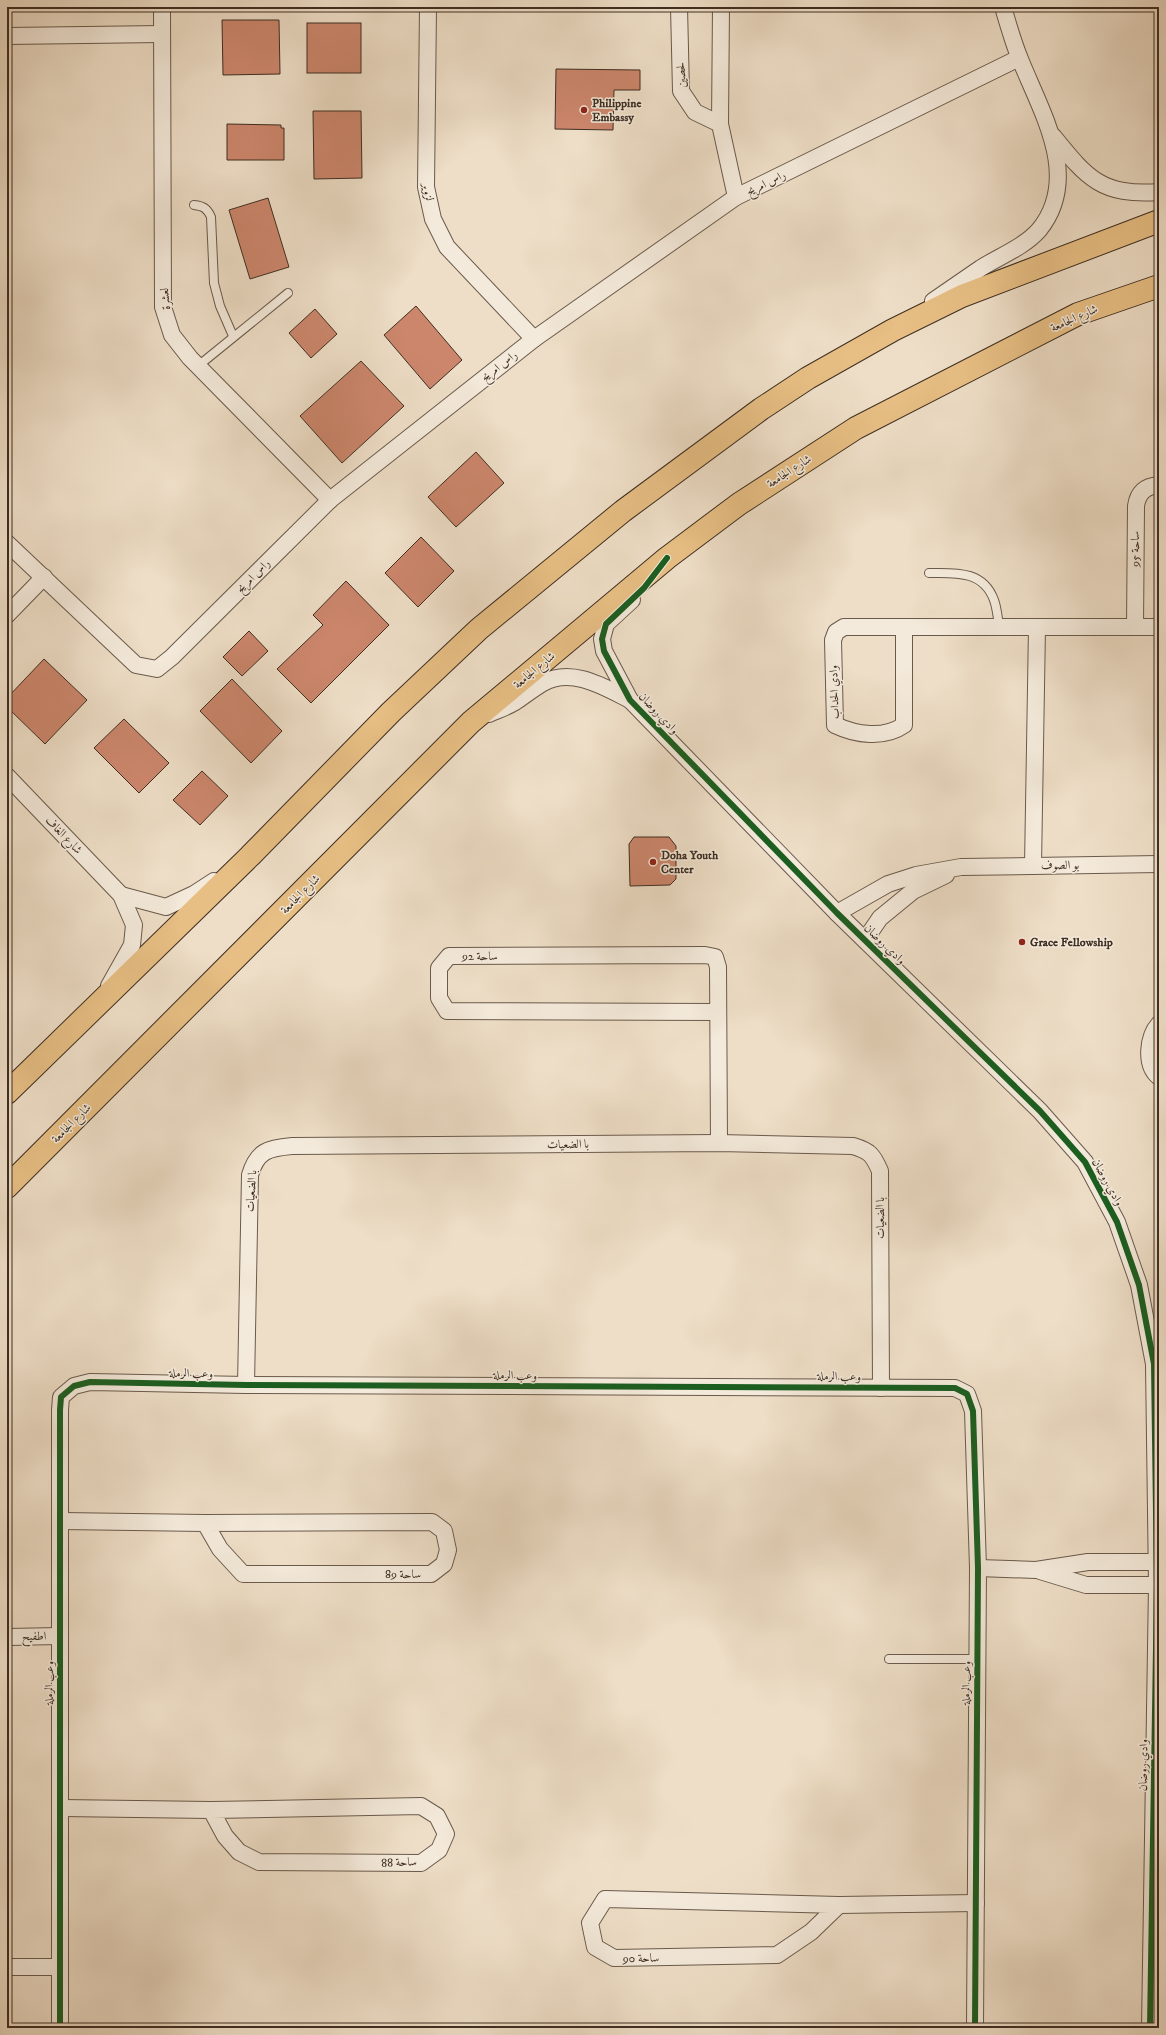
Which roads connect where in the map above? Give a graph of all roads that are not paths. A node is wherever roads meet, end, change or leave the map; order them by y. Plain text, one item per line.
1 (162, 7) edge
2 (428, 7) edge
3 (679, 7) edge
4 (721, 7) edge
5 (1003, 7) edge
6 (162, 34) junction
7 (7, 36) edge
8 (1019, 58) junction
9 (720, 124) junction
10 (1052, 135) junction
11 (1159, 192) edge
12 (736, 197) junction
13 (194, 205) dead end
14 (1159, 220) edge
15 (1159, 286) edge
16 (288, 293) dead end
17 (917, 318) junction
18 (233, 336) junction
19 (534, 339) junction
20 (198, 366) junction
21 (1159, 485) edge
22 (330, 500) junction
23 (7, 543) edge
24 (667, 558) junction
25 (929, 573) dead end
26 (44, 577) junction
27 (7, 615) edge
28 (904, 627) junction
29 (999, 627) junction
30 (1037, 627) junction
31 (1135, 627) junction
32 (1159, 627) edge
33 (630, 700) junction
34 (471, 722) junction
35 (7, 776) edge
36 (250, 856) junction
37 (1159, 864) edge
38 (1033, 866) junction
39 (961, 867) junction
40 (121, 895) junction
41 (837, 913) junction
42 (865, 940) junction
43 (101, 1002) junction
44 (718, 1012) junction
45 (1159, 1024) edge
46 (1159, 1077) edge
47 (7, 1093) edge
48 (719, 1143) junction
49 (7, 1187) edge
50 (246, 1385) junction
51 (881, 1388) junction
52 (61, 1521) junction
53 (205, 1524) junction
54 (1156, 1562) junction
55 (978, 1568) junction
56 (1036, 1570) junction
57 (1157, 1585) junction
58 (60, 1636) junction
59 (7, 1637) edge
60 (889, 1659) dead end
61 (977, 1659) junction
62 (61, 1808) junction
63 (211, 1810) junction
64 (976, 1903) junction
65 (839, 1905) junction
66 (7, 1967) edge
67 (60, 1967) junction
68 (60, 2028) edge
69 (976, 2028) edge
70 (1150, 2028) edge

1 - 6 street, لعشرة
2 - 19 street, لزوير
3 - 9 street, لحصين
4 - 9 street
5 - 8 street
6 - 7 street
6 - 20 street, لعشرة
8 - 10 street
8 - 12 street, راس امريح
9 - 12 street
10 - 11 street
10 - 17 street
12 - 19 street, راس امريح
13 - 18 lane
14 - 17 main road
15 - 24 main road, شارع الجامعة
16 - 18 lane
17 - 36 main road
18 - 20 lane
19 - 22 street, راس امريح
20 - 22 street, لعشرة
21 - 31 street, ساحة 95
22 - 26 street, راس امريح
23 - 26 street, راس امريح
24 - 33 street, وادي روضان
24 - 34 main road, شارع الجامعة
25 - 29 lane
26 - 27 street
28 - 28 street, وادي الحداب
28 - 29 street, وادي الحداب
29 - 30 street, وادي الحداب
30 - 31 street, وادي الحداب
30 - 38 street
31 - 32 street, وادي الحداب
33 - 34 street, وادي روضان
33 - 41 street, وادي روضان
34 - 49 main road, شارع الجامعة
35 - 40 street, شارع الغاف
36 - 40 street
36 - 43 main road
37 - 38 street, بو الصوف
38 - 39 street, بو الصوف
39 - 41 street, بو الصوف
39 - 42 street, بو الصوف
40 - 43 street, شارع الغاف
41 - 42 street, وادي روضان
42 - 54 street, وادي روضان
43 - 47 main road
44 - 44 street, ساحة 92
44 - 48 street, ساحة 92
45 - 46 street
48 - 50 street, با الضعيات
48 - 51 street, با الضعيات
50 - 51 street, وعب الرملة
50 - 52 street, وعب الرملة
51 - 55 street, وعب الرملة
52 - 53 street, ساحة 89
52 - 58 street, وعب الرملة
53 - 53 street, ساحة 89
54 - 56 street
54 - 57 street, وادي روضان
55 - 56 street
55 - 61 street, وعب الرملة
56 - 57 street
57 - 70 street, وادي روضان
58 - 59 street, اطفيح
58 - 62 street, وعب الرملة
60 - 61 lane
61 - 64 street, وعب الرملة
62 - 63 street, ساحة 88
62 - 67 street, وعب الرملة
63 - 63 street, ساحة 88
64 - 65 street, ساحة 90
64 - 69 street, وعب الرملة
65 - 65 street, ساحة 90
66 - 67 street
67 - 68 street, وعب الرملة

